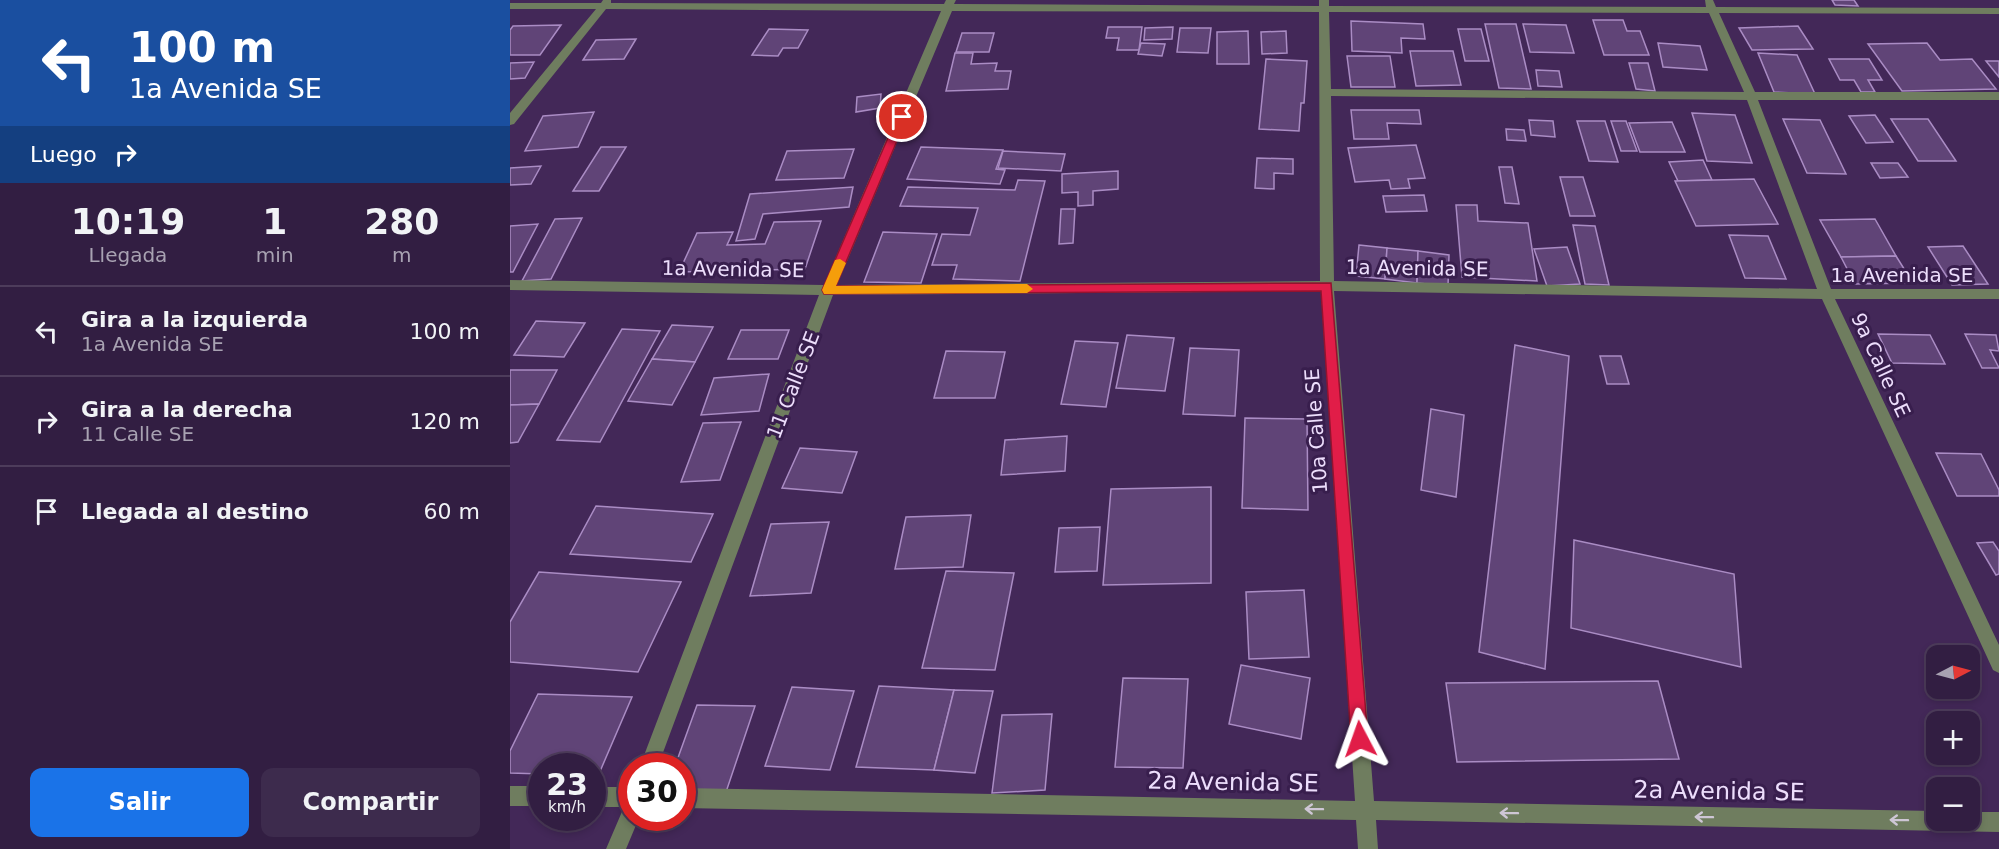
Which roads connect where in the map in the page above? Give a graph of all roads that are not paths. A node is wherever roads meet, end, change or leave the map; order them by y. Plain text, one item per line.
1 (606, 3) edge
2 (949, 4) edge
3 (1324, 4) edge
4 (1710, 5) edge
5 (510, 6) edge
6 (1999, 11) edge
7 (1325, 92) junction
8 (1751, 96) junction
9 (1999, 96) edge
10 (510, 121) edge
11 (510, 285) edge
12 (1327, 286) junction
13 (828, 290) junction
14 (1826, 294) junction
15 (1999, 294) edge
16 (1999, 664) edge
17 (654, 753) edge
18 (510, 796) edge
19 (528, 796) edge
20 (696, 798) edge
21 (1365, 810) junction
22 (1999, 822) edge
23 (624, 831) edge
24 (616, 849) edge
25 (1368, 849) edge

1 - 2 street
1 - 5 street
1 - 10 street
2 - 3 street
2 - 13 street, 11 Calle SE
3 - 4 street
3 - 7 street, 10a Calle SE
4 - 6 street
4 - 8 street, 9a Calle SE
7 - 8 street
7 - 12 street, 10a Calle SE
8 - 9 street
8 - 14 street, 9a Calle SE
11 - 13 street, 1a Avenida SE
12 - 13 street, 1a Avenida SE
12 - 14 street, 1a Avenida SE
12 - 21 street, 10a Calle SE
13 - 17 street, 11 Calle SE
14 - 15 street, 1a Avenida SE
14 - 16 street, 9a Calle SE
18 - 19 street
21 -> 20 street, 2a Avenida SE
22 -> 21 street, 2a Avenida SE
21 - 25 street, 10a Calle SE
23 - 24 street

